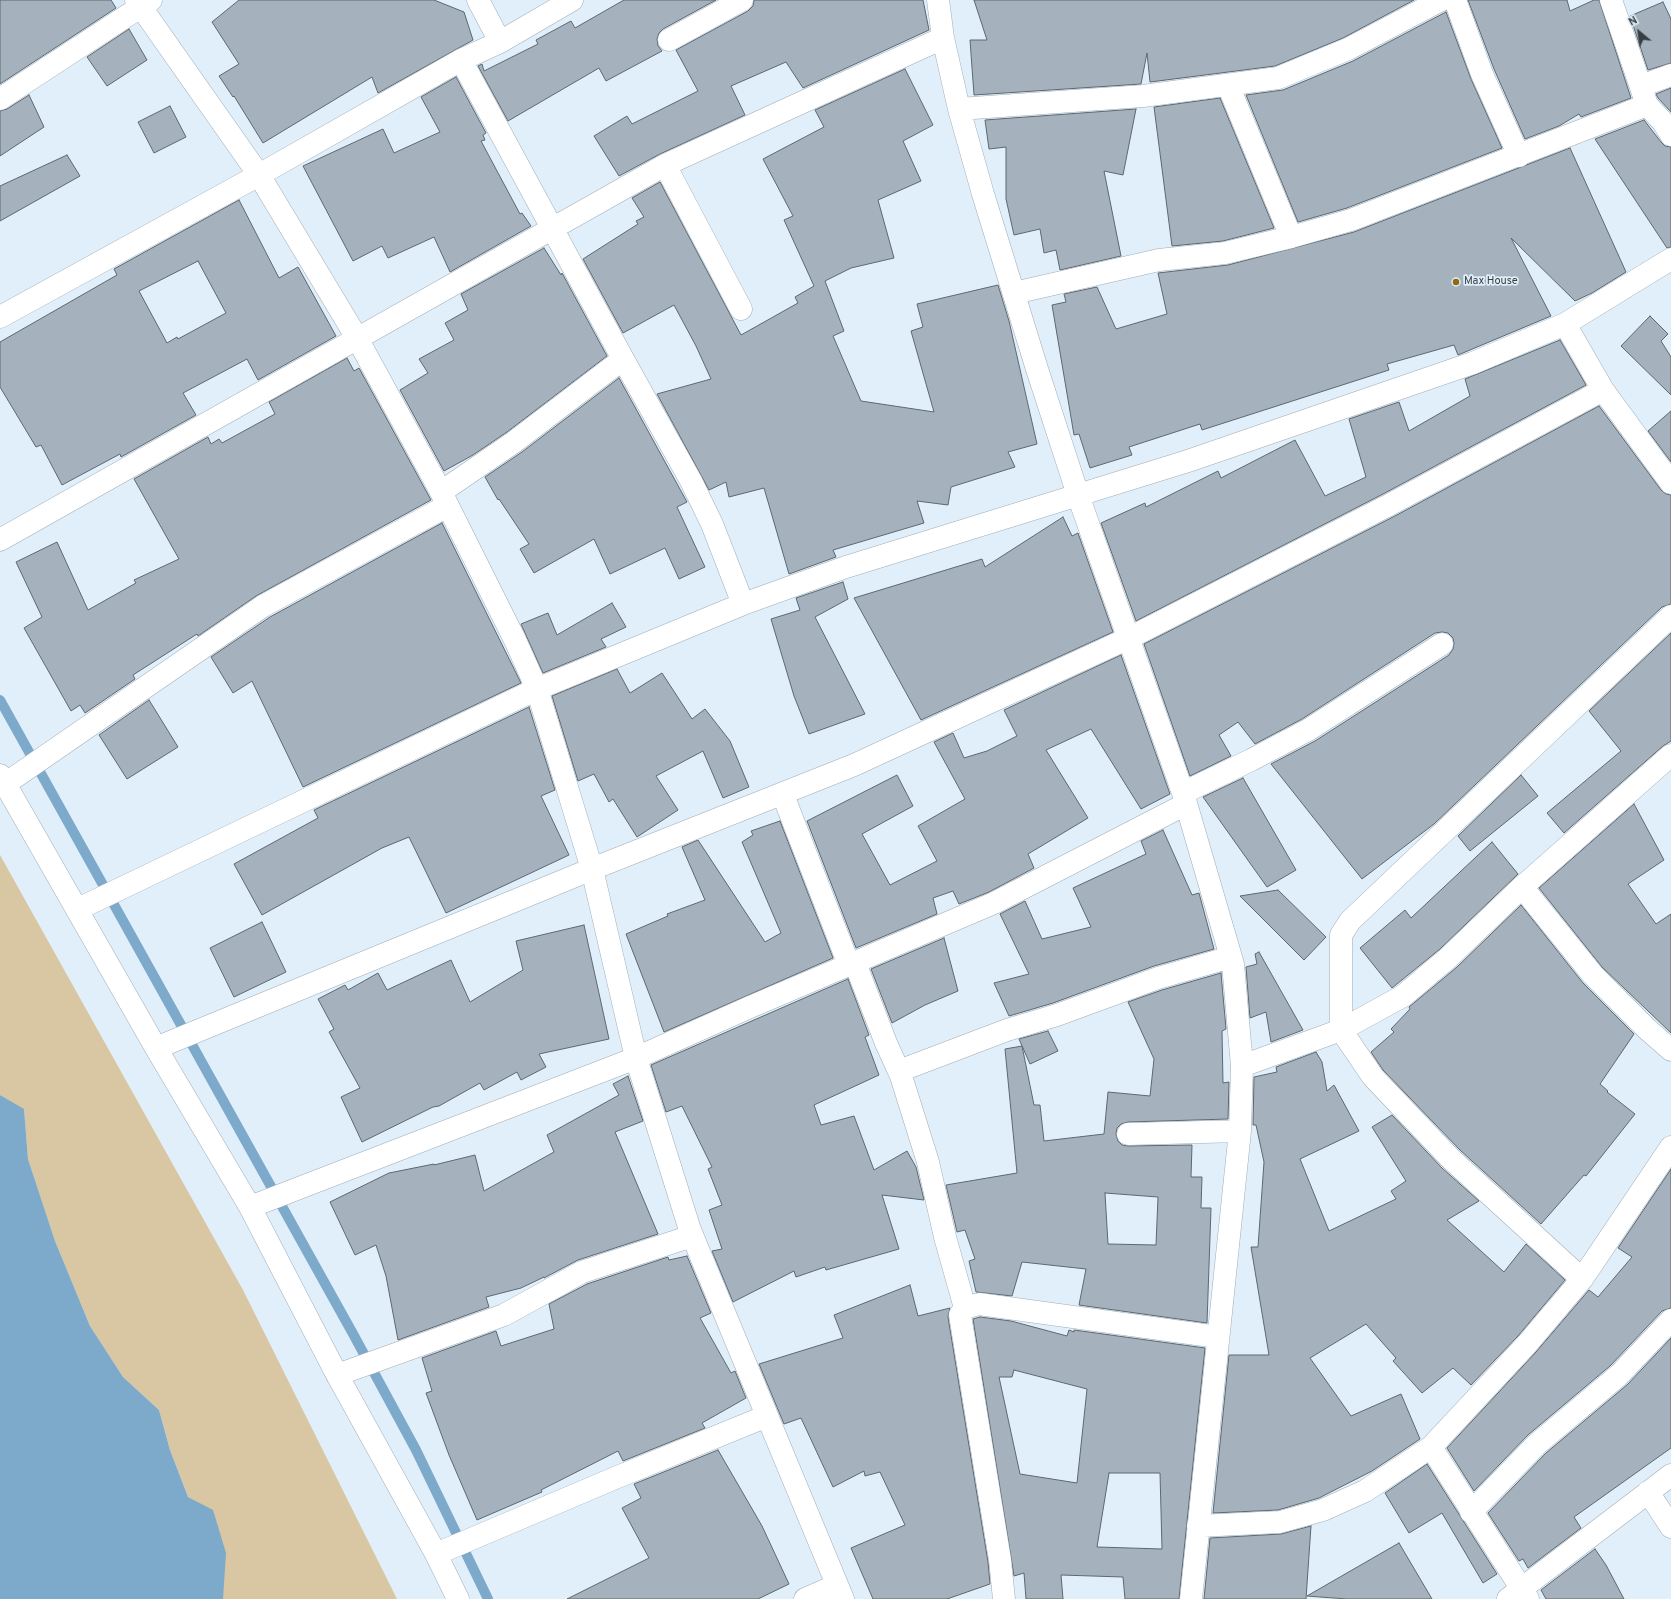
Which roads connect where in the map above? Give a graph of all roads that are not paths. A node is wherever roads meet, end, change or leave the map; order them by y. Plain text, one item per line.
1 (478, 0) edge
2 (572, 0) edge
3 (742, 0) edge
4 (938, 0) edge
5 (1441, 0) edge
6 (1455, 0) edge
7 (1611, 0) edge
8 (142, 2) edge
9 (944, 38) junction
10 (669, 40) dead end
11 (500, 42) junction
12 (461, 60) junction
13 (1671, 75) edge
14 (1228, 85) junction
15 (1644, 96) junction
16 (0, 98) edge
17 (960, 109) junction
18 (1671, 135) edge
19 (1520, 156) junction
20 (665, 165) junction
21 (259, 175) junction
22 (552, 228) junction
23 (1291, 237) junction
24 (1671, 259) edge
25 (1014, 292) junction
26 (741, 309) dead end
27 (0, 317) edge
28 (1565, 324) junction
29 (358, 338) junction
30 (623, 359) junction
31 (1603, 390) junction
32 (1671, 483) edge
33 (1078, 495) junction
34 (444, 499) junction
35 (0, 540) edge
36 (742, 604) junction
37 (1671, 616) edge
38 (1129, 638) junction
39 (1442, 644) dead end
40 (536, 689) junction
41 (1671, 755) edge
42 (2, 779) edge
43 (783, 795) junction
44 (1184, 798) junction
45 (592, 869) junction
46 (1522, 887) junction
47 (78, 909) junction
48 (1231, 957) junction
49 (852, 964) junction
50 (1341, 1030) junction
51 (156, 1048) junction
52 (1671, 1050) edge
53 (636, 1058) junction
54 (1242, 1066) junction
55 (899, 1071) junction
56 (1240, 1130) junction
57 (1128, 1134) dead end
58 (1671, 1147) edge
59 (250, 1207) junction
60 (692, 1236) junction
61 (1582, 1280) junction
62 (965, 1308) junction
63 (1671, 1320) edge
64 (1218, 1337) junction
65 (337, 1375) junction
66 (767, 1416) junction
67 (1431, 1447) junction
68 (1671, 1475) edge
69 (1648, 1492) junction
70 (1471, 1512) junction
71 (1198, 1526) junction
72 (1671, 1527) edge
73 (436, 1554) junction
74 (840, 1592) edge
75 (1519, 1595) edge
76 (458, 1599) edge
77 (805, 1599) edge
78 (1004, 1599) edge
79 (1191, 1599) edge

1 - 11 street
2 - 11 street
3 - 10 street
4 - 9 street
5 - 14 street
6 - 19 street
7 - 15 street
8 - 16 street
8 - 21 street
9 - 17 street
9 - 20 street
11 - 12 street
12 - 21 street
12 - 22 street
13 - 15 street
14 - 17 street
14 - 23 street
15 - 18 street
15 - 19 street
17 - 25 street
19 - 23 street
20 - 22 street
20 - 26 street
21 - 27 street
21 - 29 street
22 - 29 street
22 - 30 street
23 - 25 street
24 - 28 street
25 - 33 street
28 - 31 street
28 - 33 street
29 - 34 street
29 - 35 street
30 - 34 street
30 - 36 street
31 - 32 street
31 - 38 street
33 - 36 street
33 - 38 street
34 - 40 street
34 - 42 street
36 - 40 street
37 - 50 street
38 - 43 street
38 - 44 street
39 - 44 street
40 - 45 street
40 - 47 street
41 - 46 street
42 - 47 street
43 - 45 street
43 - 49 street
44 - 48 street
44 - 49 street
45 - 51 street
45 - 53 street
46 - 50 street
46 - 52 street
47 - 51 street
48 - 54 street
48 - 55 street
49 - 53 street
49 - 55 street
50 - 54 street
50 - 61 street
51 - 59 street
53 - 59 street
53 - 60 street
54 - 56 street
55 - 62 street
56 - 57 street
56 - 64 street
58 - 61 street
59 - 65 street
60 - 65 street
60 - 66 street
61 - 67 street
62 - 64 street
62 - 78 street
63 - 70 street
64 - 71 street
65 - 73 street
66 - 73 street
66 - 74 street
67 - 70 street
67 - 71 street
68 - 69 street
69 - 72 street
69 - 75 street
70 - 75 street
71 - 79 street
73 - 76 street
74 - 77 street

